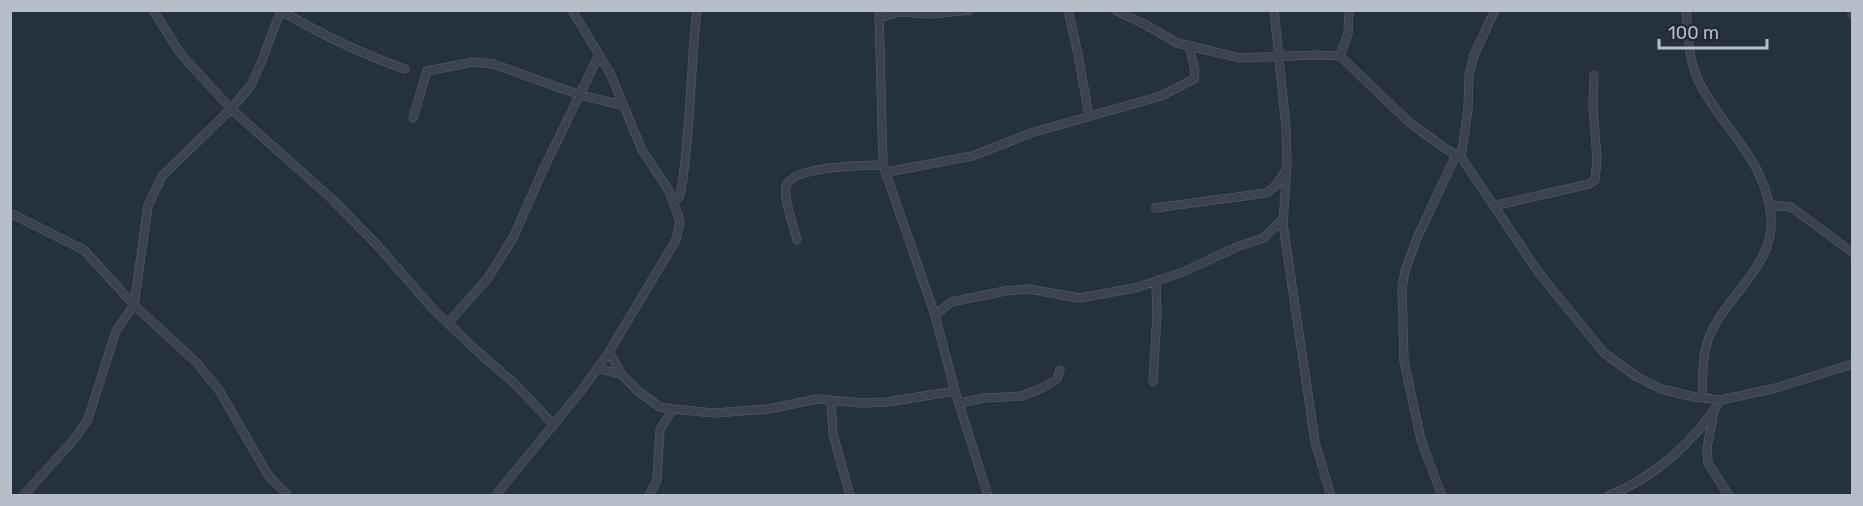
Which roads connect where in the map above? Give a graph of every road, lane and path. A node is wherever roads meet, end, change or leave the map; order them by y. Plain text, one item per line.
1 (153, 10) edge
2 (572, 10) edge
3 (698, 10) edge
4 (970, 10) edge
5 (1068, 10) edge
6 (1115, 10) edge
7 (1274, 10) edge
8 (1349, 10) edge
9 (1496, 10) edge
10 (1686, 10) edge
11 (281, 11) edge
12 (879, 14) edge
13 (1189, 46) junction
14 (599, 55) junction
15 (1340, 56) junction
16 (1279, 57) junction
17 (405, 69) dead end
18 (1594, 75) dead end
19 (580, 95) junction
20 (622, 105) junction
21 (231, 109) junction
22 (1089, 117) junction
23 (413, 118) dead end
24 (1458, 156) junction
25 (885, 169) junction
26 (1286, 170) junction
27 (673, 202) junction
28 (1769, 205) junction
29 (1493, 206) junction
30 (1155, 208) dead end
31 (10, 213) edge
32 (1282, 220) junction
33 (797, 240) dead end
34 (1852, 252) edge
35 (1156, 282) junction
36 (134, 305) junction
37 (935, 315) junction
38 (448, 323) junction
39 (609, 352) junction
40 (1852, 364) edge
41 (597, 368) junction
42 (1060, 370) dead end
43 (622, 375) junction
44 (1153, 382) dead end
45 (955, 391) junction
46 (1703, 398) junction
47 (1721, 400) junction
48 (831, 401) junction
49 (959, 403) junction
50 (673, 409) junction
51 (1714, 411) junction
52 (554, 425) junction
53 (23, 495) edge
54 (288, 495) edge
55 (495, 495) edge
56 (649, 495) edge
57 (850, 495) edge
58 (988, 495) edge
59 (1331, 495) edge
60 (1442, 495) edge
61 (1608, 495) edge
62 (1729, 495) edge

1 - 21 street
2 - 14 street
3 - 27 street
4 - 12 street
5 - 22 street
6 - 13 street
7 - 16 street
8 - 15 street
9 - 24 street
10 - 28 street
11 - 17 street
11 - 21 street
12 - 25 street
13 - 16 street
13 - 22 street
14 - 19 street
14 - 20 street
15 - 16 street
15 - 24 street
16 - 26 street
18 - 29 street
19 - 20 street
19 - 23 street
19 - 38 street
20 - 27 street
21 - 36 street
21 - 38 street
22 - 25 street
24 - 29 street
24 - 60 street
25 - 33 street
25 - 37 street
26 - 30 street
26 - 32 street
27 - 39 street
28 - 34 street
28 - 46 street
29 - 46 street
31 - 36 street
32 - 35 street
32 - 59 street
35 - 37 street
35 - 44 street
36 - 53 street
36 - 54 street
37 - 45 street
38 - 52 street
39 - 41 street
39 - 43 street
40 - 47 street
41 - 43 street
41 - 52 street
42 - 49 street
43 - 50 street
45 - 48 street
45 - 49 street
46 - 47 street
47 - 51 street
48 - 50 street
48 - 57 street
49 - 58 street
50 - 56 street
51 - 61 street
51 - 62 street
52 - 55 street

